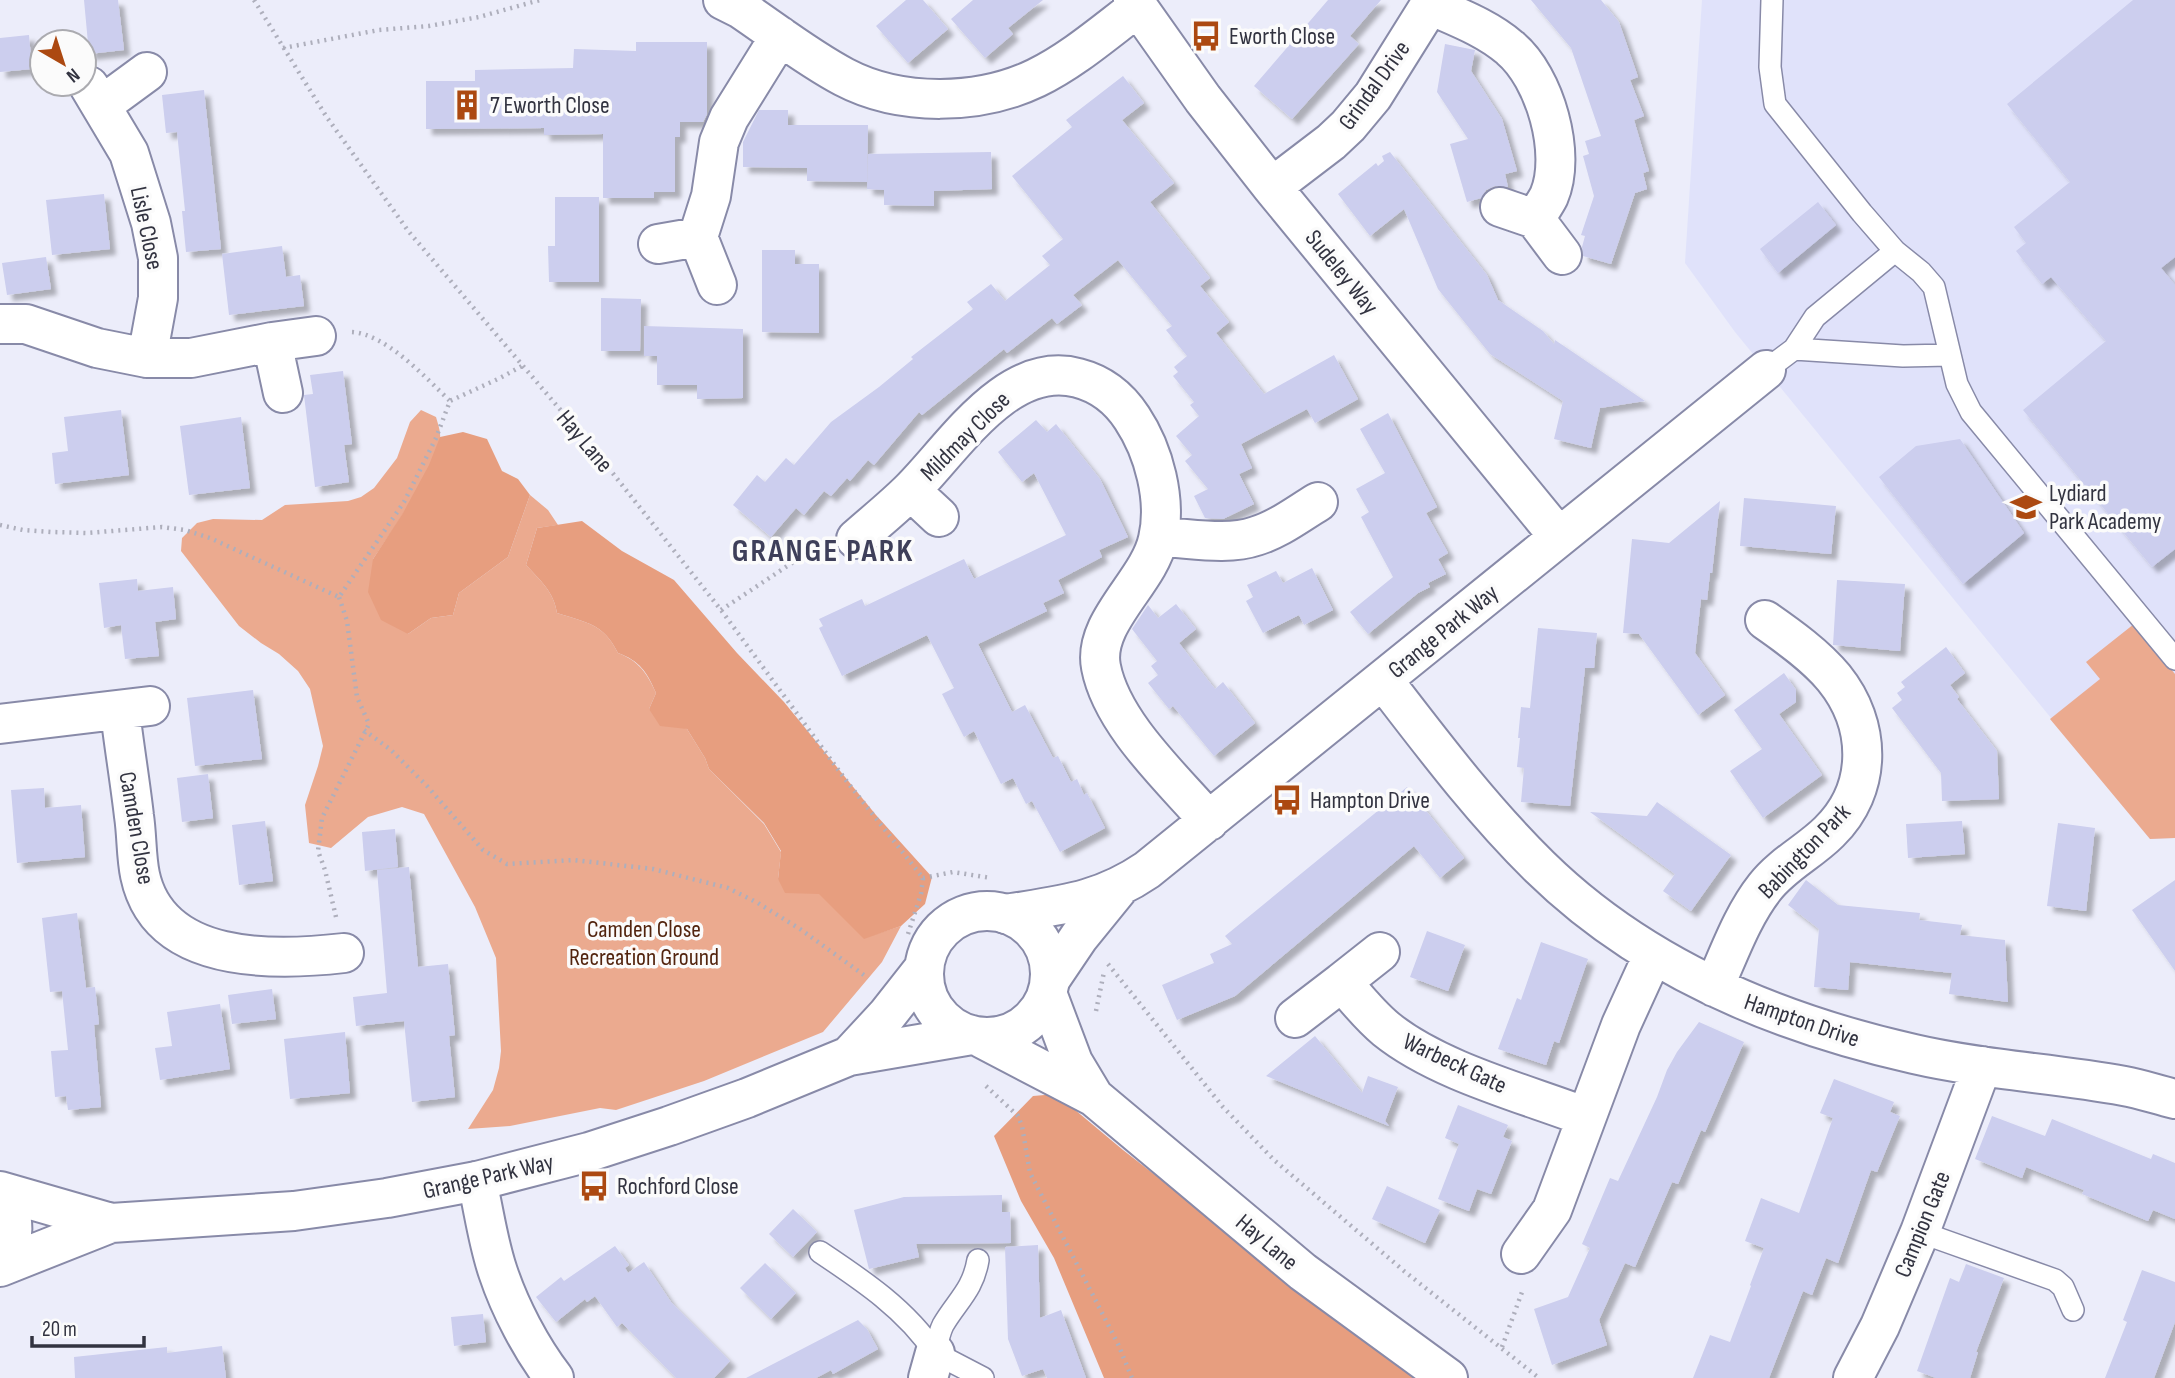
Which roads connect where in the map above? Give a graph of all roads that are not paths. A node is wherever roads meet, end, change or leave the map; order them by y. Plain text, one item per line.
1 (723, 0) edge
2 (1772, 0) edge
3 (1431, 2) edge
4 (1135, 4) edge
5 (780, 36) junction
6 (147, 72) dead end
7 (1272, 187) junction
8 (698, 237) junction
9 (658, 244) dead end
10 (1895, 251) junction
11 (1562, 255) dead end
12 (717, 285) dead end
13 (0, 324) edge
14 (316, 336) road end
15 (272, 342) junction
16 (1950, 355) junction
17 (147, 358) junction
18 (1780, 359) junction
19 (283, 393) dead end
20 (911, 491) junction
21 (1318, 502) dead end
22 (939, 517) dead end
23 (1159, 537) junction
24 (1559, 537) junction
25 (856, 539) road end
26 (1765, 620) dead end
27 (2175, 659) edge
28 (1383, 680) junction
29 (0, 724) edge
30 (1209, 821) junction
31 (1118, 889) junction
32 (1003, 897) junction
33 (916, 952) junction
34 (1380, 952) dead end
35 (344, 953) road end
36 (1653, 955) junction
37 (1342, 982) junction
38 (1049, 987) junction
39 (1714, 987) junction
40 (1295, 1018) dead end
41 (975, 1036) junction
42 (849, 1056) junction
43 (1982, 1066) junction
44 (1094, 1097) junction
45 (2175, 1099) edge
46 (1587, 1117) junction
47 (477, 1181) junction
48 (0, 1192) edge
49 (111, 1223) junction
50 (1920, 1232) junction
51 (820, 1252) dead end
52 (1521, 1254) road end
53 (978, 1260) dead end
54 (0, 1266) edge
55 (2073, 1310) dead end
56 (932, 1366) edge
57 (554, 1378) edge
58 (983, 1378) edge
59 (1448, 1378) edge
60 (1853, 1378) edge

1 - 5 street
2 - 10 lane
3 - 7 street, Grindal Drive
3 - 11 street
4 - 5 street
4 - 7 street, Sudeley Way
5 - 8 street
6 - 17 street, Lisle Close
7 - 24 street, Sudeley Way
8 - 9 street
8 - 12 street
10 - 16 lane
10 - 18 lane
13 - 17 street
14 - 15 street
15 - 17 street
15 - 19 street
16 - 18 lane
16 - 27 lane
18 - 24 street, Grange Park Way
20 - 22 street, Mildmay Close
20 - 23 street, Mildmay Close
20 - 25 street, Mildmay Close
21 - 23 street
23 - 30 street, Mildmay Close
24 - 28 street, Grange Park Way
26 - 39 street, Babington Park
28 - 30 street, Grange Park Way
28 - 36 street, Hampton Drive
29 - 35 street, Camden Close
30 - 31 street, Grange Park Way
31 - 32 street, Grange Park Way
31 - 38 street, Grange Park Way
32 - 33 street, Grange Park Way
32 - 38 street
33 - 41 street
33 - 42 street, Grange Park Way
34 - 37 street
36 - 39 street, Hampton Drive
36 - 46 street
37 - 40 street
37 - 46 street, Warbeck Gate
38 - 41 street, Grange Park Way
38 - 44 street, Hay Lane
39 - 43 street, Hampton Drive
41 - 42 street, Grange Park Way
41 - 44 street, Hay Lane
42 - 47 street, Grange Park Way
43 - 45 street, Hampton Drive
43 - 50 street, Campion Gate
44 - 59 street, Hay Lane
46 - 52 street
47 - 49 street, Grange Park Way
47 - 57 street
48 - 49 street, Grange Park Way
48 - 54 street
49 - 54 street, Grange Park Way
50 - 55 lane
50 - 60 street, Campion Gate
51 - 56 lane
53 - 56 lane
56 - 58 lane

